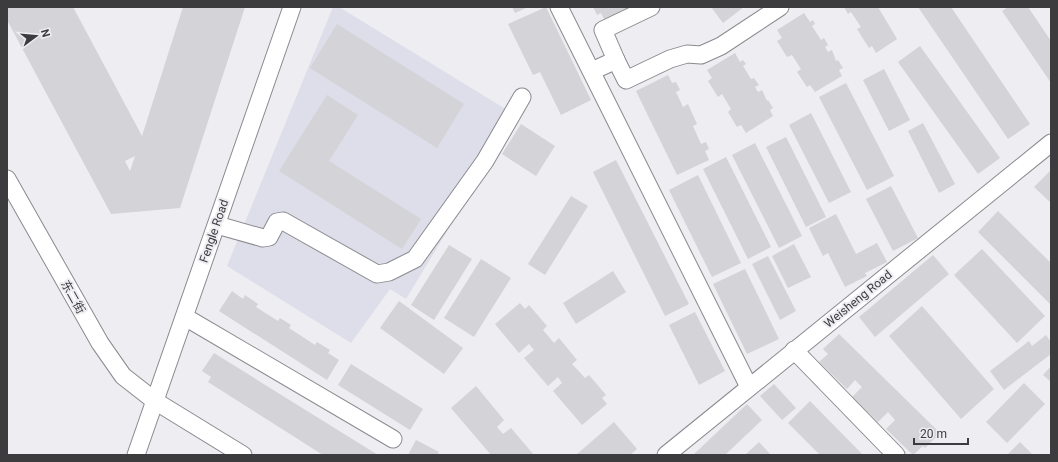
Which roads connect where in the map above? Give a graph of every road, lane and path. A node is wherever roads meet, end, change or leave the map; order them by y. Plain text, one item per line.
1 (292, 7) edge
2 (559, 7) edge
3 (651, 7) edge
4 (780, 7) edge
5 (616, 60) junction
6 (592, 71) junction
7 (522, 97) dead end
8 (1051, 143) edge
9 (7, 179) edge
10 (217, 225) junction
11 (185, 317) junction
12 (794, 350) junction
13 (749, 387) junction
14 (155, 401) junction
15 (392, 439) dead end
16 (136, 455) edge
17 (243, 455) edge
18 (666, 455) edge
19 (896, 455) edge

1 - 10 street, Fengle Road
2 - 6 street
3 - 5 street
4 - 5 street
5 - 6 street
6 - 13 street
7 - 10 street
8 - 12 street, Weisheng Road
9 - 14 street, 东二街
10 - 11 street, Fengle Road
11 - 14 street, Fengle Road
11 - 15 street
12 - 13 street, Weisheng Road
12 - 19 street
13 - 18 street, Weisheng Road
14 - 16 street, Fengle Road
14 - 17 street, 东二街

